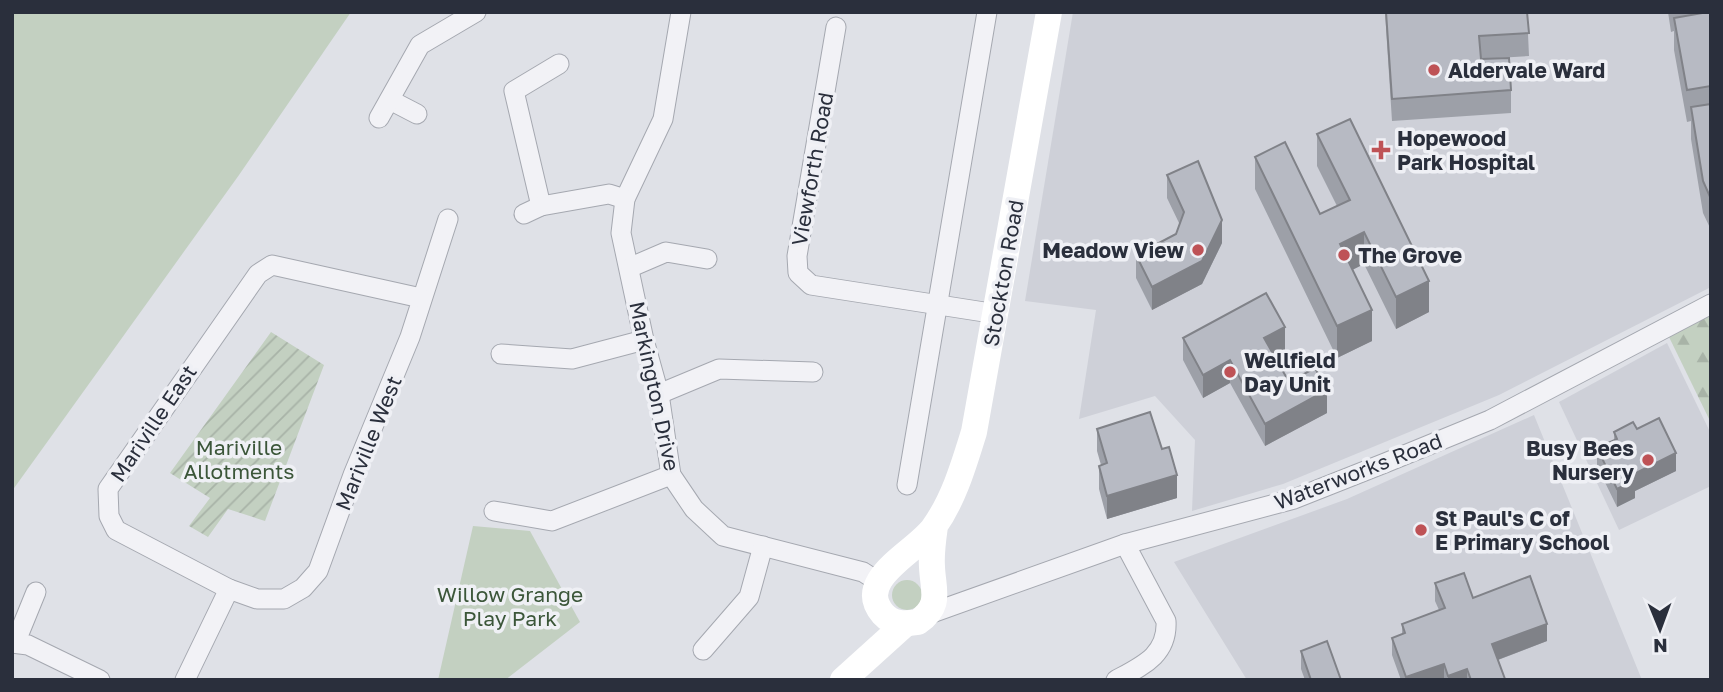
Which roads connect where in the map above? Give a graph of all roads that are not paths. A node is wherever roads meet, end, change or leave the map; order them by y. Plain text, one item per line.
1 (475, 12) edge
2 (681, 12) edge
3 (987, 12) edge
4 (1049, 12) edge
5 (836, 27) dead end
6 (559, 64) dead end
7 (390, 100) junction
8 (417, 114) dead end
9 (379, 118) dead end
10 (625, 199) junction
11 (448, 219) dead end
12 (707, 259) dead end
13 (631, 267) junction
14 (421, 298) junction
15 (1711, 304) edge
16 (936, 305) junction
17 (997, 314) junction
18 (644, 340) junction
19 (501, 354) dead end
20 (813, 372) dead end
21 (659, 394) junction
22 (671, 475) junction
23 (907, 485) dead end
24 (494, 511) dead end
25 (935, 526) junction
26 (1125, 544) junction
27 (763, 546) junction
28 (886, 573) junction
29 (934, 582) junction
30 (229, 589) junction
31 (36, 592) dead end
32 (988, 596) junction
33 (881, 612) junction
34 (917, 619) junction
35 (14, 642) edge
36 (703, 650) dead end
37 (873, 655) junction
38 (100, 680) edge
39 (185, 680) edge
40 (843, 680) edge
41 (1116, 680) edge

1 - 7 street
2 - 10 street, Markington Drive
3 - 16 street
4 - 17 main road, Stockton Road
5 - 16 street, Viewforth Road
6 - 10 street
7 - 8 street
7 - 9 street
10 - 13 street, Markington Drive
11 - 14 street, Mariville West
12 - 13 street
13 - 18 street, Markington Drive
14 - 30 street, Mariville West
14 - 30 street, Mariville East
15 - 26 street, Waterworks Road
16 - 17 street, Viewforth Road
16 - 23 street
17 - 25 main road, Stockton Road
18 - 19 street
18 - 21 street, Markington Drive
20 - 21 street
21 - 22 street, Markington Drive
22 - 24 street
22 - 27 street, Markington Drive
25 - 28 main road, Stockton Road
25 - 29 main road, Stockton Road
26 - 32 street, Waterworks Road
26 - 41 street
27 - 28 street, Markington Drive
27 - 36 street
28 - 29 main road
28 - 33 main road
29 - 32 street, Waterworks Road
29 - 34 main road, Stockton Road
30 - 39 street
31 - 35 street
32 - 34 street, Waterworks Road
33 - 34 main road
33 - 37 main road
34 - 37 main road
35 - 38 street
37 - 40 main road

